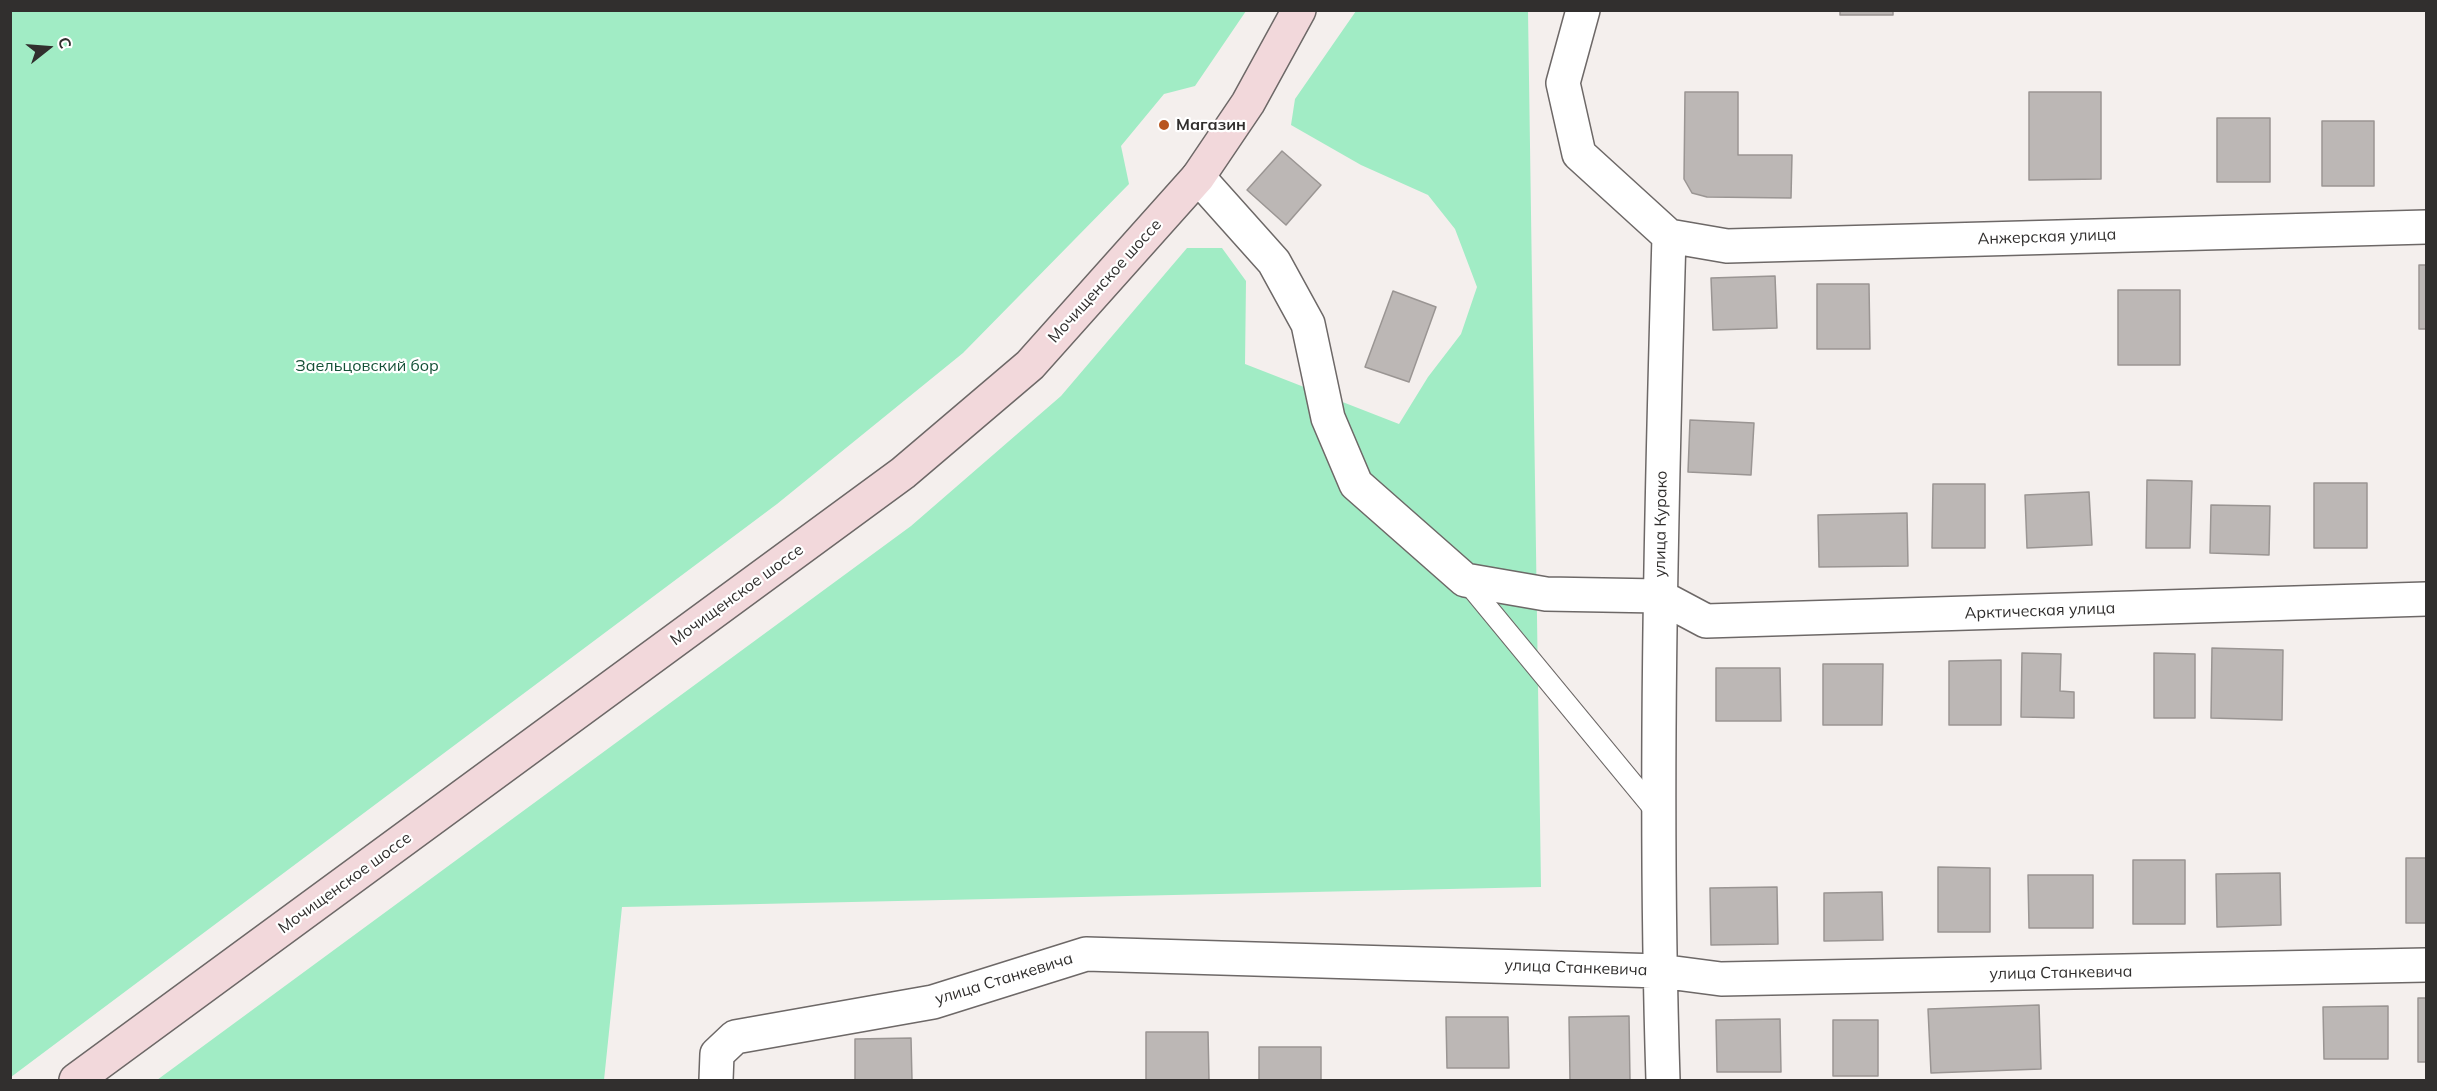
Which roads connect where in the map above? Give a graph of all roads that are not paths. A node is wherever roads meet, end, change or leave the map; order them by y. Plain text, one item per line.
1 (1299, 10) edge
2 (1583, 10) edge
3 (1197, 177) junction
4 (2427, 227) edge
5 (1669, 236) junction
6 (1465, 580) junction
7 (1659, 596) junction
8 (2427, 599) edge
9 (1660, 816) junction
10 (2427, 965) edge
11 (1660, 971) junction
12 (76, 1080) edge
13 (716, 1080) edge
14 (1663, 1080) edge

1 - 3 street, Мочищенское шоссе
2 - 5 street
3 - 6 street
3 - 12 street, Мочищенское шоссе
4 - 5 street, Анжерская улица
5 - 7 street, улица Курако
6 - 7 street
6 - 9 lane
7 - 8 street, Арктическая улица
7 - 9 street, улица Курако
9 - 11 street, улица Курако
10 - 11 street, улица Станкевича
11 - 13 street, улица Станкевича
11 - 14 street, улица Курако

